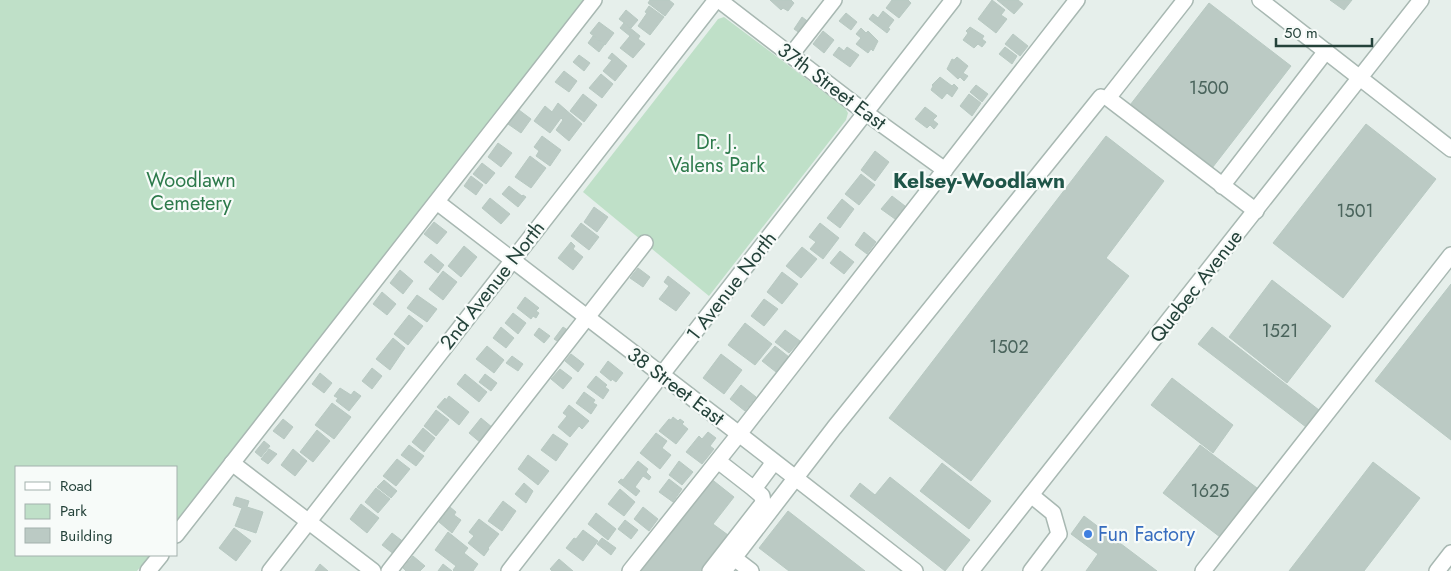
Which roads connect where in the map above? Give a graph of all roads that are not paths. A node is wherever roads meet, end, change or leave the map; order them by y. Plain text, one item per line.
1 (594, 0) edge
2 (717, 0) edge
3 (834, 0) edge
4 (953, 0) edge
5 (1077, 0) edge
6 (1185, 0) edge
7 (1260, 0) edge
8 (1421, 0) edge
9 (1326, 51) junction
10 (791, 55) junction
11 (1361, 78) junction
12 (1101, 97) dead end
13 (866, 113) junction
14 (1451, 149) edge
15 (946, 170) junction
16 (1222, 186) junction
17 (437, 202) junction
18 (1256, 211) junction
19 (645, 243) dead end
20 (1451, 254) edge
21 (512, 260) junction
22 (587, 318) junction
23 (662, 375) junction
24 (739, 434) junction
25 (718, 461) junction
26 (774, 462) junction
27 (232, 463) junction
28 (794, 478) junction
29 (754, 489) junction
30 (1031, 495) junction
31 (309, 521) junction
32 (178, 532) edge
33 (1451, 553) edge
34 (160, 556) edge
35 (734, 558) junction
36 (148, 571) edge
37 (270, 571) edge
38 (373, 571) edge
39 (389, 571) edge
40 (509, 571) edge
41 (630, 571) edge
42 (710, 571) edge
43 (724, 571) edge
44 (750, 571) edge
45 (914, 571) edge
46 (971, 571) edge
47 (1030, 571) edge
48 (1203, 571) edge
49 (1437, 571) edge

1 - 17 street
2 - 10 street, 37th Street East
2 - 21 street, 2nd Avenue North
3 - 10 street
4 - 13 street, 1 Avenue North
5 - 15 street
6 - 16 street
7 - 9 street
8 - 11 street, Quebec Avenue
9 - 11 street
9 - 16 street
10 - 13 street, 37th Street East
11 - 14 street
11 - 18 street, Quebec Avenue
12 - 28 street
13 - 15 street, 37th Street East
13 - 23 street, 1 Avenue North
15 - 24 street
16 - 18 street
17 - 21 street, 38 Street East
17 - 27 street
18 - 30 street, Quebec Avenue
19 - 22 street
20 - 48 street
21 - 22 street, 38 Street East
21 - 31 street, 2nd Avenue North
22 - 23 street, 38 Street East
22 - 39 street
23 - 24 street, 38 Street East
23 - 40 street, 1 Avenue North
24 - 25 street
24 - 26 street, 38 Street East
25 - 29 street
25 - 41 street
26 - 28 street, 38 Street East
26 - 29 street
27 - 31 street
27 - 32 street
28 - 35 street
28 - 45 street, 38 Street East
29 - 42 street
30 - 46 street, Quebec Avenue
30 - 47 street
31 - 37 street, 2nd Avenue North
31 - 38 street
33 - 49 street
34 - 36 street
35 - 43 street
35 - 44 street

